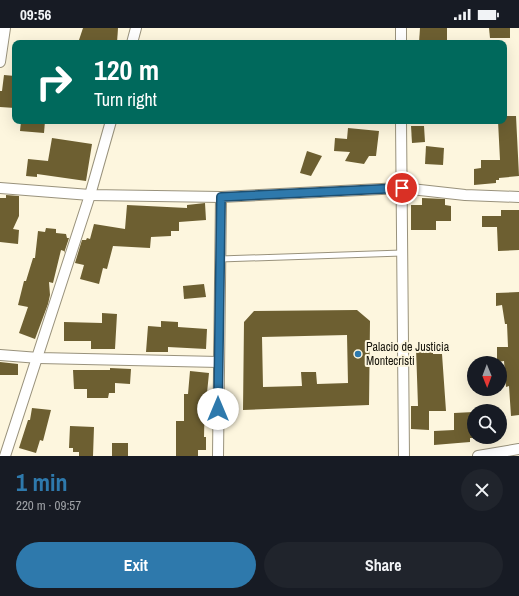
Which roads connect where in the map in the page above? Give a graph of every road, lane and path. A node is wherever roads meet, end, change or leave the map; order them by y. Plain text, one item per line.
1 (5, 28) edge
2 (136, 28) edge
3 (401, 28) edge
4 (133, 40) edge
5 (401, 40) edge
6 (0, 62) edge
7 (110, 124) edge
8 (401, 124) edge
9 (0, 188) edge
10 (402, 188) junction
11 (90, 195) junction
12 (221, 197) junction
13 (519, 197) edge
14 (402, 253) junction
15 (220, 259) junction
16 (0, 355) edge
17 (39, 358) junction
18 (219, 362) junction
19 (519, 449) edge
20 (5, 456) edge
21 (218, 456) edge
22 (404, 456) edge
23 (478, 456) edge

1 - 6 street
2 - 4 street
3 - 5 street
7 - 11 street
8 - 10 street
9 - 11 street
10 - 12 street
10 - 13 street
10 - 14 street
11 - 12 street
11 - 17 street
12 - 15 street
14 - 15 lane
14 - 22 street
15 - 18 street
16 - 17 street
17 - 18 street
17 - 20 street
18 - 21 street
19 - 23 street

